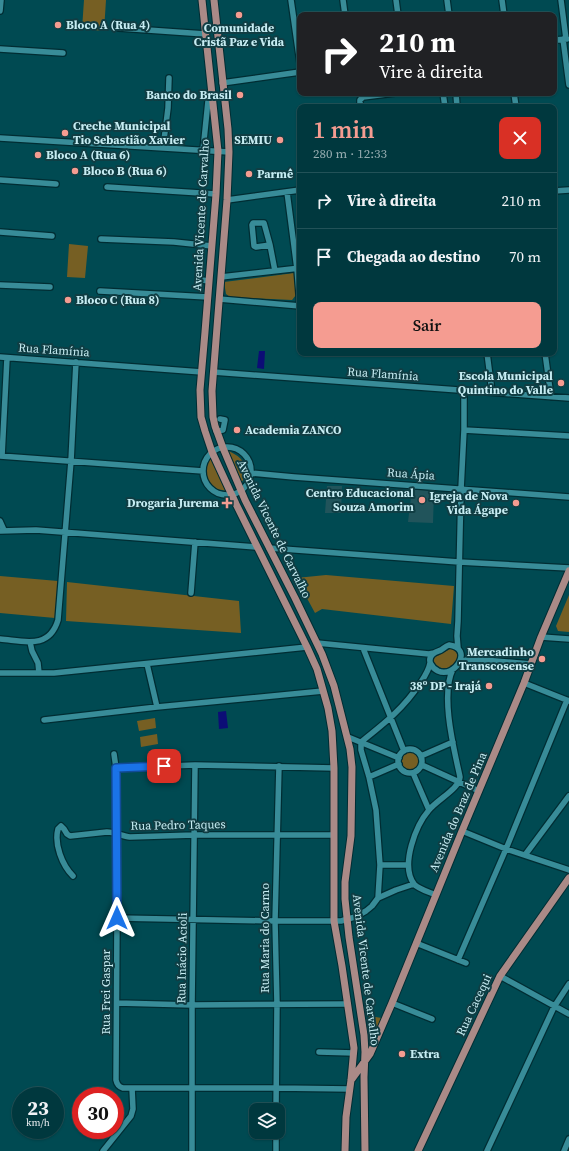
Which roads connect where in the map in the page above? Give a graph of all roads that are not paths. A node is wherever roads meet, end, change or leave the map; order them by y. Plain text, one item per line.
1 (1, 0) edge
2 (202, 0) edge
3 (214, 0) edge
4 (291, 0) edge
5 (343, 0) edge
6 (396, 0) edge
7 (447, 0) edge
8 (502, 0) edge
9 (561, 0) edge
10 (0, 11) edge
11 (345, 12) edge
12 (398, 12) edge
13 (448, 12) edge
14 (504, 12) edge
15 (119, 28) dead end
16 (205, 34) junction
17 (566, 39) edge
18 (297, 42) edge
19 (0, 49) edge
20 (63, 53) dead end
21 (297, 72) edge
22 (169, 78) dead end
23 (222, 83) junction
24 (569, 85) edge
25 (211, 89) junction
26 (371, 96) edge
27 (360, 104) edge
28 (0, 138) edge
29 (163, 148) junction
30 (203, 150) junction
31 (218, 151) junction
32 (229, 152) junction
33 (0, 180) edge
34 (56, 184) dead end
35 (107, 187) dead end
36 (297, 190) edge
37 (569, 190) edge
38 (287, 192) junction
39 (557, 192) edge
40 (216, 194) junction
41 (227, 200) junction
42 (0, 232) edge
43 (52, 236) dead end
44 (101, 239) dead end
45 (270, 245) junction
46 (212, 246) junction
47 (297, 261) edge
48 (297, 268) edge
49 (275, 271) junction
50 (220, 278) junction
51 (0, 285) edge
52 (50, 288) dead end
53 (100, 291) dead end
54 (208, 297) junction
55 (219, 299) junction
56 (297, 306) edge
57 (487, 356) edge
58 (545, 356) edge
59 (0, 357) edge
60 (7, 358) junction
61 (76, 362) junction
62 (202, 372) junction
63 (213, 372) junction
64 (464, 391) junction
65 (492, 392) junction
66 (551, 397) junction
67 (569, 398) edge
68 (220, 419) dead end
69 (464, 430) junction
70 (216, 431) junction
71 (569, 436) edge
72 (222, 448) junction
73 (212, 452) junction
74 (1, 456) edge
75 (71, 461) junction
76 (203, 471) junction
77 (250, 473) junction
78 (240, 489) junction
79 (461, 489) junction
80 (231, 494) junction
81 (569, 497) edge
82 (0, 522) edge
83 (2, 531) edge
84 (65, 532) junction
85 (194, 542) junction
86 (257, 547) junction
87 (269, 548) junction
88 (459, 562) junction
89 (569, 569) edge
90 (191, 593) dead end
91 (457, 631) junction
92 (541, 637) junction
93 (0, 639) edge
94 (569, 639) edge
95 (30, 642) junction
96 (317, 643) junction
97 (308, 647) junction
98 (446, 647) junction
99 (363, 648) junction
100 (459, 650) junction
101 (422, 653) junction
102 (434, 653) junction
103 (472, 659) junction
104 (430, 661) junction
105 (147, 664) junction
106 (459, 664) junction
107 (531, 664) junction
108 (453, 669) junction
109 (439, 672) junction
110 (0, 673) edge
111 (39, 673) junction
112 (424, 677) junction
113 (448, 683) junction
114 (524, 683) junction
115 (323, 691) junction
116 (568, 700) edge
117 (157, 707) junction
118 (391, 718) junction
119 (44, 720) dead end
120 (348, 737) junction
121 (361, 742) junction
122 (453, 742) junction
123 (404, 751) junction
124 (114, 754) dead end
125 (421, 756) junction
126 (399, 758) junction
127 (399, 764) junction
128 (195, 765) junction
129 (422, 765) junction
130 (279, 766) junction
131 (116, 768) junction
132 (334, 768) junction
133 (414, 772) junction
134 (369, 777) junction
135 (460, 782) junction
136 (479, 791) junction
137 (569, 796) edge
138 (429, 810) junction
139 (462, 831) junction
140 (117, 834) junction
141 (194, 835) junction
142 (277, 835) junction
143 (333, 835) junction
144 (506, 849) junction
145 (525, 855) junction
146 (380, 865) junction
147 (408, 865) junction
148 (569, 870) edge
149 (73, 876) dead end
150 (569, 878) edge
151 (414, 884) junction
152 (436, 895) junction
153 (378, 898) junction
154 (117, 918) junction
155 (194, 919) junction
156 (346, 920) junction
157 (275, 921) junction
158 (334, 921) junction
159 (416, 943) junction
160 (458, 960) junction
161 (466, 963) dead end
162 (500, 976) junction
163 (569, 984) edge
164 (117, 1003) junction
165 (392, 1003) junction
166 (277, 1004) junction
167 (348, 1004) junction
168 (192, 1005) junction
169 (554, 1006) junction
170 (569, 1014) edge
171 (432, 1019) dead end
172 (319, 1052) dead end
173 (354, 1053) junction
174 (365, 1061) junction
175 (351, 1080) junction
176 (132, 1088) junction
177 (276, 1088) junction
178 (193, 1089) junction
179 (350, 1089) junction
180 (276, 1103) edge
181 (276, 1139) edge
182 (569, 1139) edge
183 (104, 1151) edge
184 (192, 1151) edge
185 (276, 1151) edge
186 (345, 1151) edge
187 (365, 1151) edge
188 (418, 1151) edge
189 (487, 1151) edge
190 (564, 1151) edge

1 - 10 street
2 - 16 main road, Avenida Vicente de Carvalho
3 - 23 main road, Avenida Vicente de Carvalho
4 - 18 street
5 - 11 street
6 - 12 street
7 - 13 street
8 - 14 street
9 - 17 street
15 - 16 street
16 - 25 main road, Avenida Vicente de Carvalho
17 - 24 street
19 - 20 street
21 - 23 street
22 - 29 street
23 - 32 main road, Avenida Vicente de Carvalho
25 - 30 street, Avenida Vicente de Carvalho
25 - 31 main road, Avenida Vicente de Carvalho
26 - 27 street
28 - 29 street
29 - 30 street
30 - 31 street
31 - 32 street
31 - 40 main road, Avenida Vicente de Carvalho
32 - 41 main road, Avenida Vicente de Carvalho
33 - 34 street
35 - 40 street
36 - 38 street
37 - 39 street
38 - 41 street
38 - 47 street
40 - 46 main road, Avenida Vicente de Carvalho
41 - 50 main road, Avenida Vicente de Carvalho
42 - 43 street
44 - 46 street
45 - 45 street
45 - 49 street
46 - 54 main road, Avenida Vicente de Carvalho
48 - 49 street
49 - 50 street
50 - 55 main road, Avenida Vicente de Carvalho
51 - 52 street
53 - 54 street
54 - 62 main road, Avenida Vicente de Carvalho
55 - 56 street
55 - 63 main road, Avenida Vicente de Carvalho
57 - 65 street
58 - 66 street
59 - 60 street, Rua Flamínia
60 - 61 street, Rua Flamínia
60 - 74 street
61 - 62 street, Rua Flamínia
61 - 75 street
62 - 73 main road, Avenida Vicente de Carvalho
63 - 64 street, Rua Flamínia
63 - 70 main road, Avenida Vicente de Carvalho
64 - 65 street, Rua Flamínia
64 - 69 street
65 - 66 street, Rua Flamínia
66 - 67 street, Rua Flamínia
68 - 70 street
69 - 71 street
69 - 79 street
70 - 72 main road, Avenida Vicente de Carvalho
72 - 73 street
72 - 77 street
72 - 78 main road, Avenida Vicente de Carvalho
73 - 76 street
73 - 80 main road, Avenida Vicente de Carvalho
74 - 75 street
75 - 76 street
75 - 84 street
76 - 80 street
77 - 78 street
77 - 79 street, Rua Ápia
78 - 80 street
78 - 87 main road, Avenida Vicente de Carvalho
79 - 81 street, Rua Ápia
79 - 88 street
80 - 86 main road, Avenida Vicente de Carvalho
82 - 83 street
83 - 84 street
84 - 85 street
84 - 95 street
85 - 86 street
85 - 90 street
86 - 97 main road, Avenida Vicente de Carvalho
87 - 88 street
87 - 96 main road, Avenida Vicente de Carvalho
88 - 89 street
88 - 91 street
89 - 92 main road, Avenida do Braz de Pina
91 - 98 street
91 - 100 street
92 - 94 street
92 - 107 main road, Avenida do Braz de Pina
93 - 95 street
95 - 111 street
96 - 99 street
96 - 120 main road, Avenida Vicente de Carvalho
97 - 105 street
97 - 115 main road, Avenida Vicente de Carvalho
98 - 100 street
98 - 102 street
99 - 101 street
99 - 118 street
100 - 103 street
100 - 106 street
101 - 102 street
101 - 104 street
102 - 104 street
103 - 106 street
103 - 107 street
104 - 109 street
104 - 112 street
105 - 111 street
105 - 117 street
106 - 108 street
107 - 114 main road, Avenida do Braz de Pina
108 - 109 street
108 - 113 street
109 - 112 street
109 - 113 street
110 - 111 street
112 - 118 street
113 - 122 street
114 - 116 street
114 - 136 main road, Avenida do Braz de Pina
115 - 117 street
115 - 132 main road, Avenida Vicente de Carvalho
116 - 144 street
117 - 119 street
118 - 121 street
118 - 123 street
120 - 121 street
120 - 156 main road, Avenida Vicente de Carvalho
121 - 126 street
121 - 134 street
122 - 125 street
122 - 135 street
123 - 125 street
123 - 126 street
124 - 131 street, Rua Frei Gaspar
125 - 129 street
126 - 127 street
127 - 133 street
127 - 134 street
128 - 130 street
128 - 131 street
128 - 141 street, Rua Inácio Acioli
129 - 133 street
129 - 135 street
130 - 132 street
130 - 142 street, Rua Maria do Carmo
131 - 140 street, Rua Frei Gaspar
132 - 143 main road, Avenida Vicente de Carvalho
133 - 138 street
134 - 146 street
135 - 136 street
135 - 138 street
136 - 139 main road, Avenida do Braz de Pina
137 - 145 street
138 - 147 street
139 - 144 street
139 - 152 main road, Avenida do Braz de Pina
140 - 141 street, Rua Pedro Taques
140 - 149 street, Rua Pedro Taques
140 - 154 street, Rua Frei Gaspar
141 - 142 street, Rua Pedro Taques
141 - 155 street, Rua Inácio Acioli
142 - 143 street, Rua Pedro Taques
142 - 157 street, Rua Maria do Carmo
143 - 158 main road, Avenida Vicente de Carvalho
144 - 145 street
144 - 160 street
145 - 148 street
146 - 147 street
146 - 153 street
147 - 151 street
150 - 162 main road, Rua Cacequi
151 - 152 street
151 - 153 street
152 - 159 main road, Avenida do Braz de Pina
153 - 156 street
154 - 155 street
154 - 164 street, Rua Frei Gaspar
155 - 157 street
155 - 168 street, Rua Inácio Acioli
156 - 158 street
156 - 174 main road, Avenida Vicente de Carvalho
157 - 158 street
157 - 166 street, Rua Maria do Carmo
158 - 167 main road, Avenida Vicente de Carvalho
159 - 160 street
159 - 165 main road, Avenida do Braz de Pina
160 - 161 street
162 - 169 street
162 - 188 main road, Rua Cacequi
163 - 169 street
164 - 168 street
164 - 176 street, Rua Frei Gaspar
165 - 171 street
165 - 174 main road, Avenida do Braz de Pina
166 - 167 street
166 - 168 street
166 - 177 street, Rua Maria do Carmo
167 - 173 main road, Avenida Vicente de Carvalho
168 - 178 street, Rua Inácio Acioli
169 - 170 street
169 - 189 street
172 - 173 street
173 - 175 main road, Avenida Vicente de Carvalho
174 - 175 main road, Avenida do Braz de Pina
174 - 187 main road, Avenida do Braz de Pina
175 - 179 main road
176 - 178 street
176 - 183 street
177 - 178 street
177 - 179 street
177 - 180 street, Rua Maria do Carmo
178 - 184 street, Rua Inácio Acioli
179 - 186 main road
181 - 185 street
182 - 190 street

